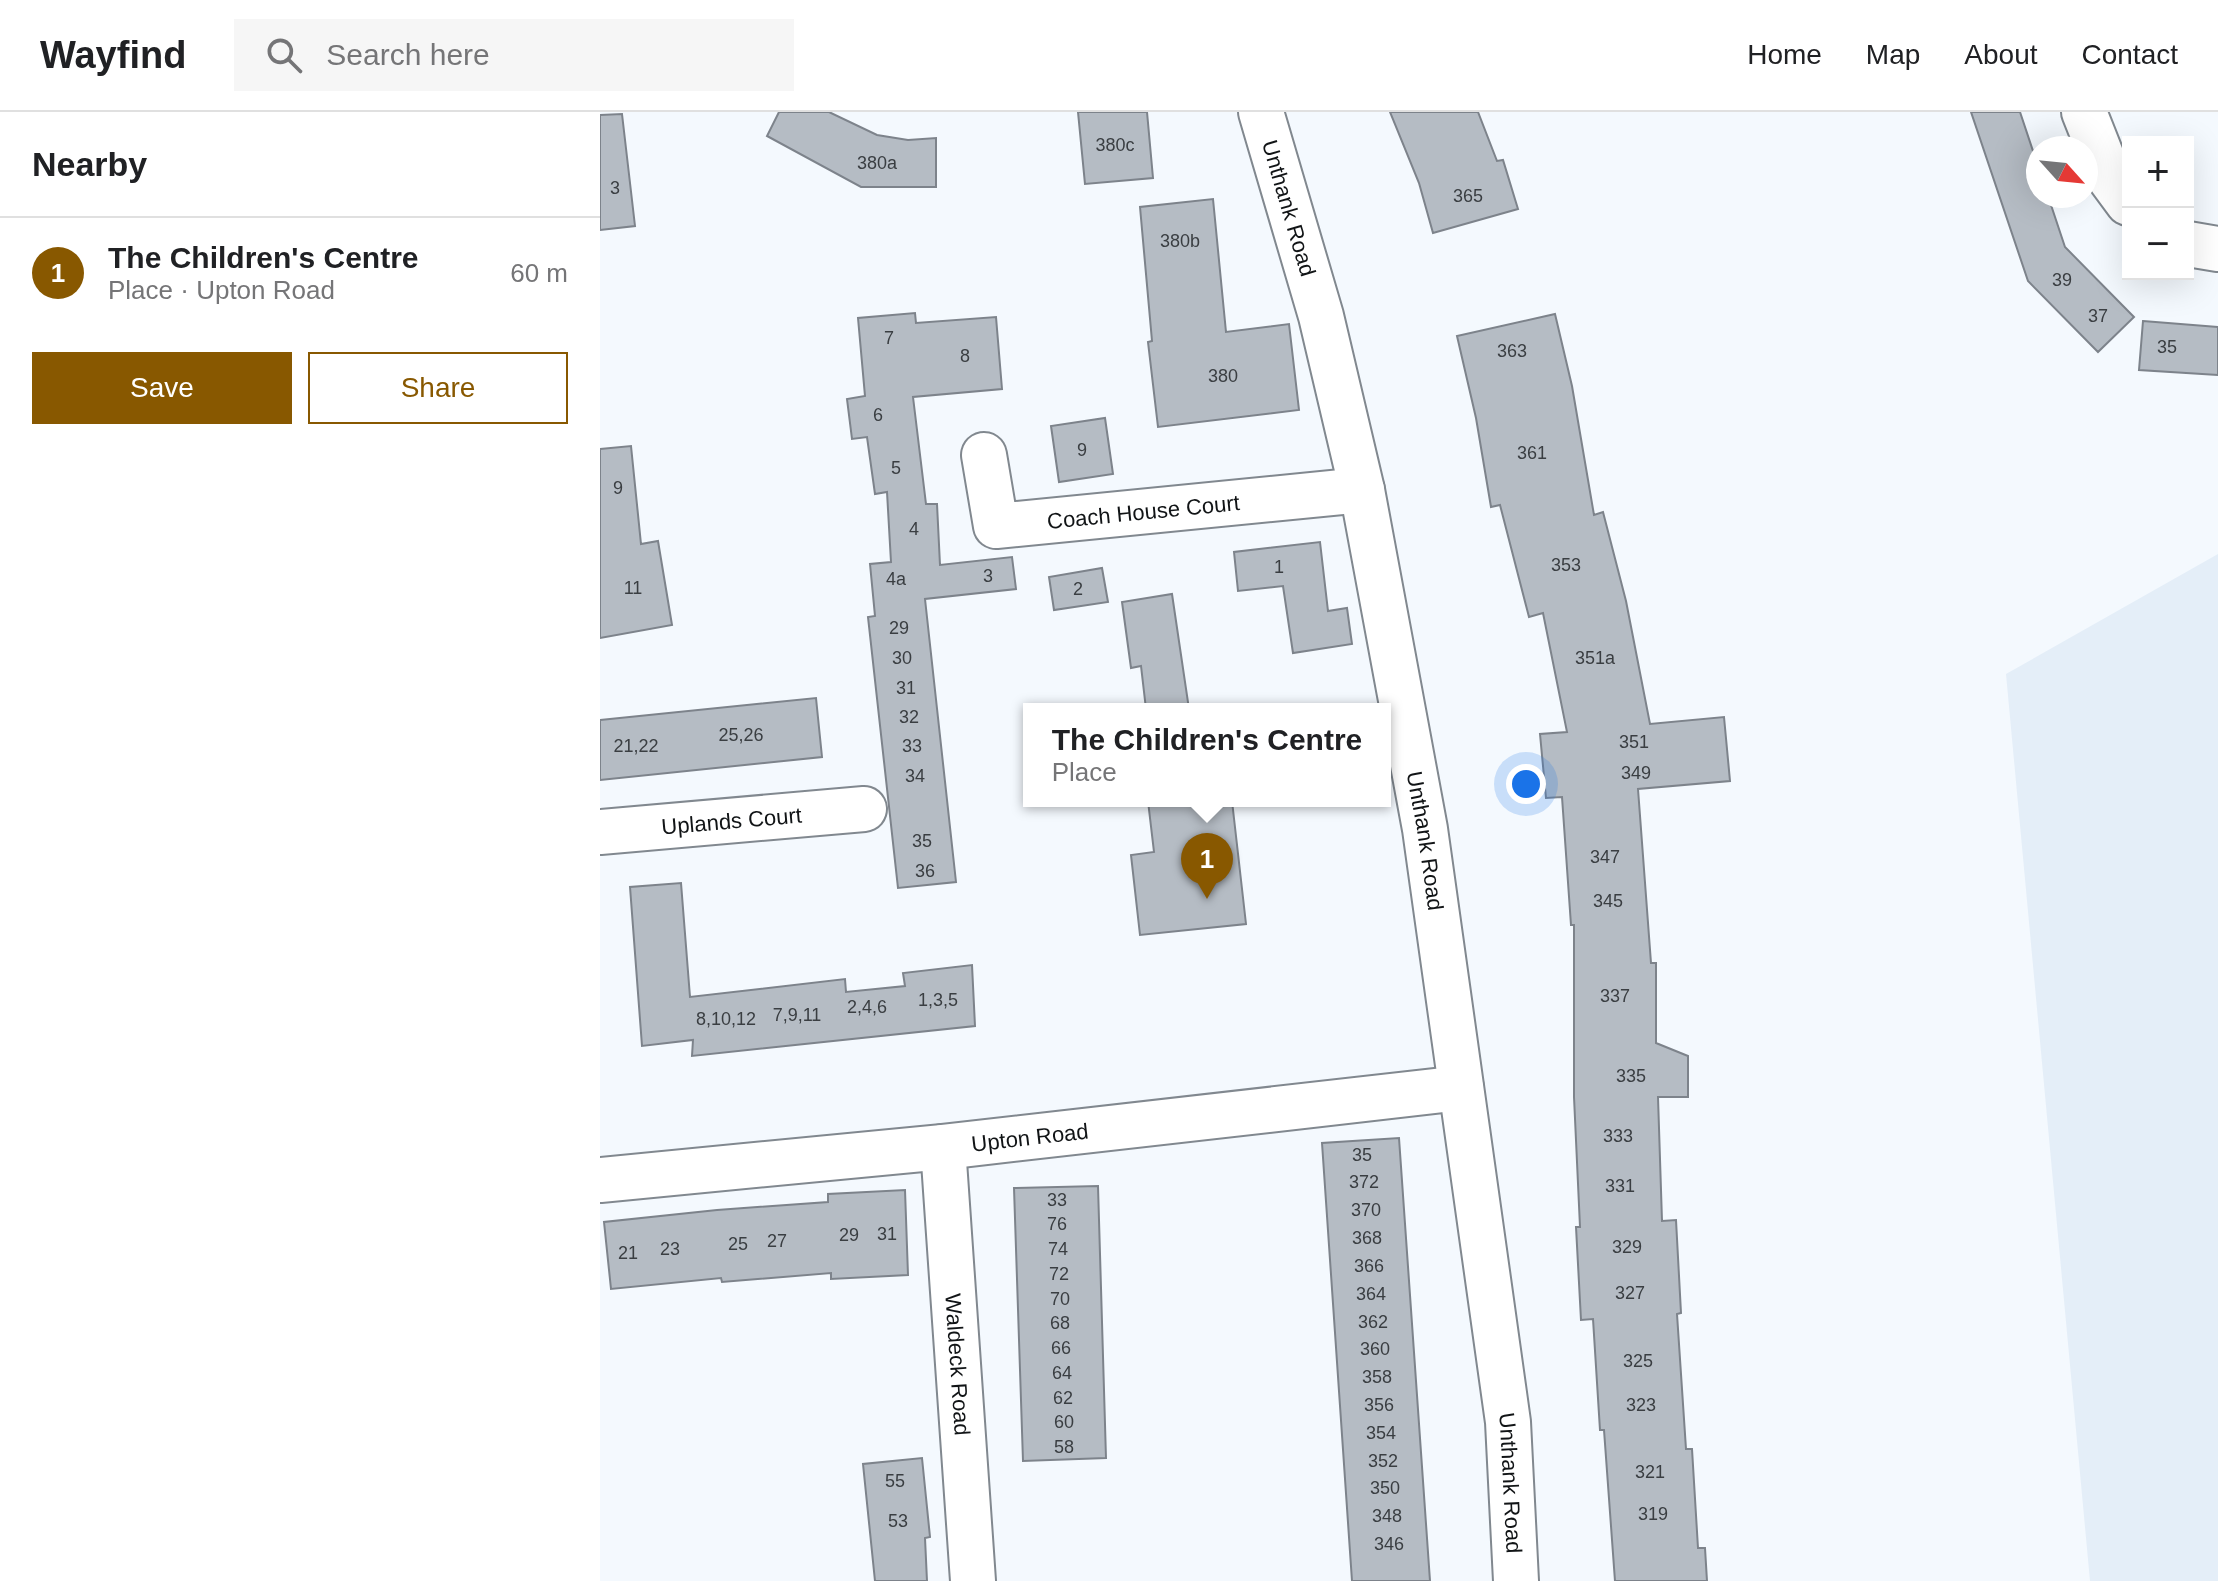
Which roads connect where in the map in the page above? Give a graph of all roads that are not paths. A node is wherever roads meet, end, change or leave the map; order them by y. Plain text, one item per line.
1 (1261, 112) edge
2 (2084, 112) edge
3 (2122, 195) edge
4 (2194, 245) edge
5 (2218, 249) edge
6 (984, 455) dead end
7 (1362, 490) junction
8 (864, 809) dead end
9 (600, 832) edge
10 (1461, 1088) junction
11 (943, 1147) junction
12 (600, 1180) edge
13 (973, 1581) edge
14 (1516, 1581) edge

1 - 7 street, Unthank Road
2 - 3 street
4 - 5 street
6 - 7 street, Coach House Court
7 - 10 street, Unthank Road
8 - 9 street, Uplands Court
10 - 11 street, Upton Road
10 - 14 street, Unthank Road
11 - 12 street, Upton Road
11 - 13 street, Waldeck Road

